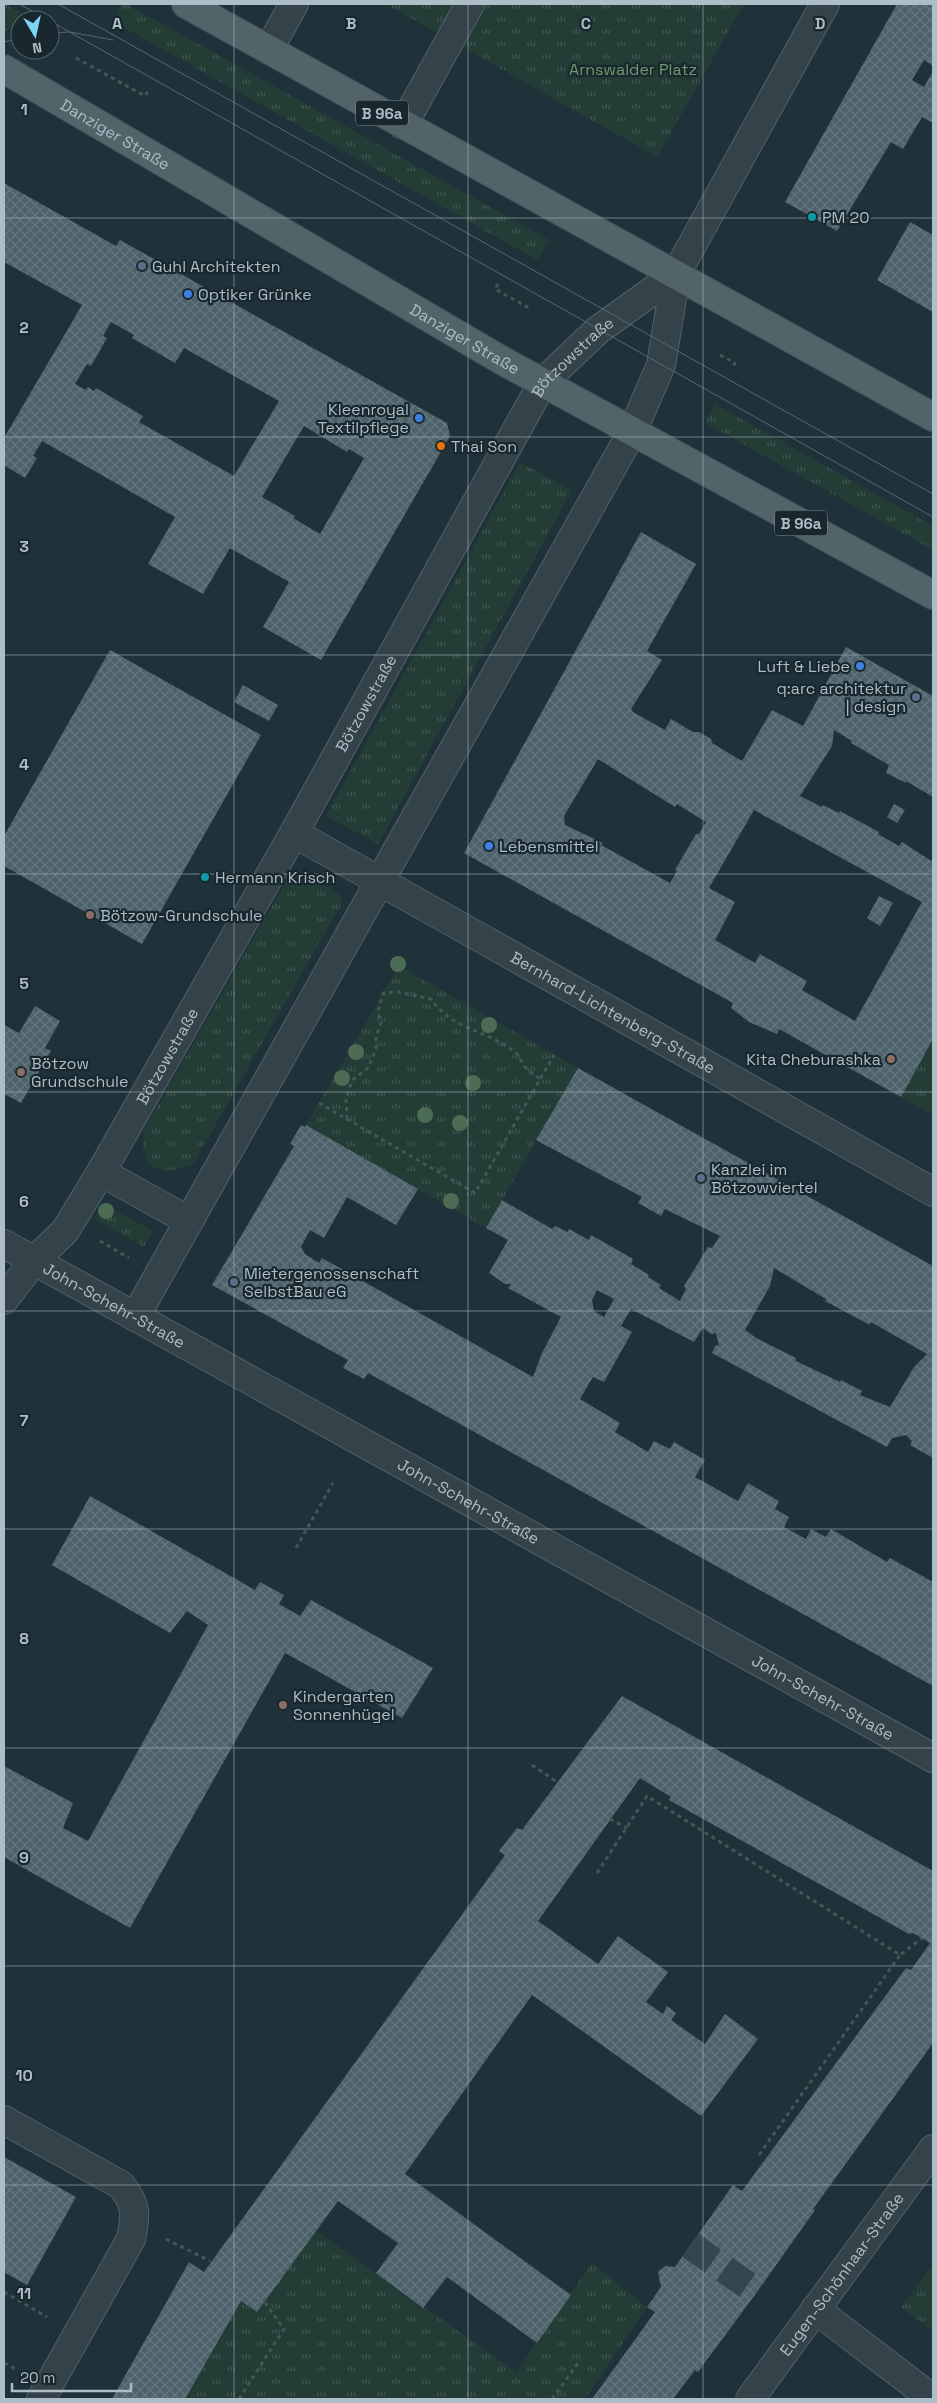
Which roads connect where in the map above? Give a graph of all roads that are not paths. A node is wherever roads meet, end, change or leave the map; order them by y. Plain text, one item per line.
1 (186, 4) edge
2 (294, 4) edge
3 (470, 4) edge
4 (825, 4) edge
5 (269, 49) junction
6 (4, 69) edge
7 (403, 124) junction
8 (676, 274) junction
9 (543, 382) junction
10 (933, 416) edge
11 (632, 432) junction
12 (933, 595) edge
13 (294, 834) junction
14 (380, 882) junction
15 (101, 1172) junction
16 (933, 1192) edge
17 (189, 1221) junction
18 (4, 1244) edge
19 (33, 1262) junction
20 (4, 1300) edge
21 (135, 1317) junction
22 (933, 1758) edge
23 (4, 2120) edge
24 (933, 2149) edge
25 (815, 2309) junction
26 (41, 2399) edge
27 (750, 2399) edge
28 (933, 2399) edge

1 - 5 main road, B 96a
2 - 5 street
3 - 7 street
4 - 8 street, Bötzowstraße
5 - 7 main road, B 96a
6 - 9 main road, Danziger Straße / B 96a
7 - 8 main road, B 96a
8 - 9 street, Bötzowstraße
8 - 10 main road, B 96a
8 - 11 street, Bötzowstraße
9 - 11 main road, Danziger Straße / B 96a
9 - 13 street, Bötzowstraße
11 - 12 main road, Danziger Straße / B 96a
11 - 14 street, Bötzowstraße
13 - 14 street, Bernhard-Lichtenberg-Straße
13 - 15 street, Bötzowstraße
14 - 16 street, Bernhard-Lichtenberg-Straße
14 - 17 street, Bötzowstraße
15 - 17 street
15 - 19 street, Bötzowstraße
17 - 21 street, Bötzowstraße
18 - 19 street, John-Schehr-Straße
19 - 20 street, Bötzowstraße
19 - 21 street, John-Schehr-Straße
21 - 22 street, John-Schehr-Straße
23 - 26 street
24 - 25 street, Eugen-Schönhaar-Straße
25 - 27 street, Eugen-Schönhaar-Straße
25 - 28 street

